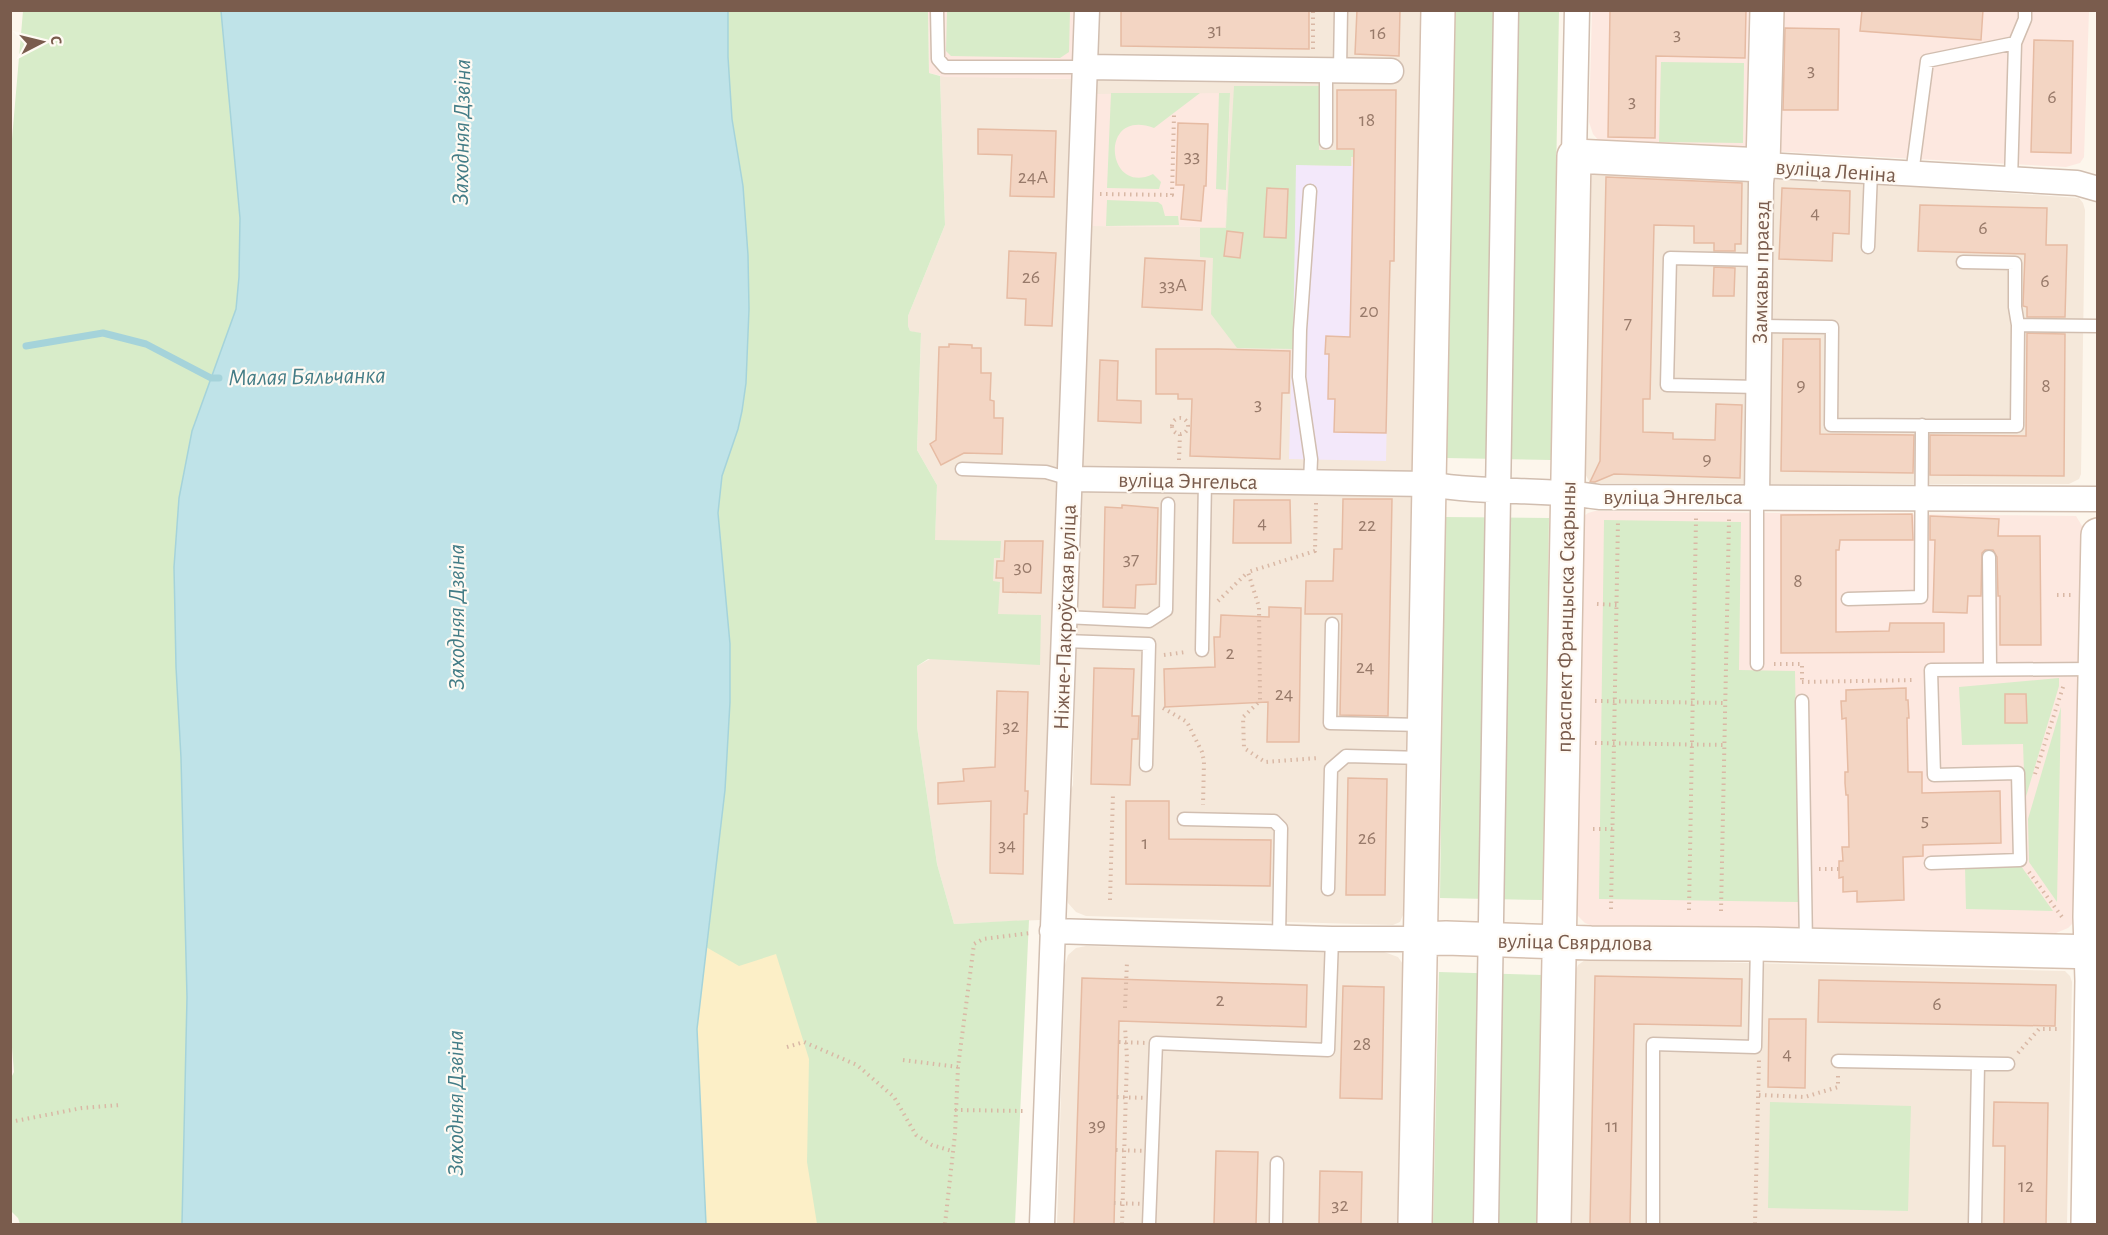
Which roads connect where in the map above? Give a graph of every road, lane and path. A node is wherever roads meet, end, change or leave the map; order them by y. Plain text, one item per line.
1 (937, 10) edge
2 (1087, 10) edge
3 (1313, 10) edge
4 (1341, 10) edge
5 (1438, 10) edge
6 (1506, 10) edge
7 (1577, 10) edge
8 (1767, 10) edge
9 (2025, 10) edge
10 (2015, 43) junction
11 (1086, 67) junction
12 (1326, 70) junction
13 (1391, 71) dead end
14 (1174, 115) dead end
15 (1326, 142) dead end
16 (1574, 156) junction
17 (1763, 165) junction
18 (1871, 172) junction
19 (1912, 174) junction
20 (2011, 180) junction
21 (2097, 189) edge
22 (1310, 191) dead end
23 (1099, 194) dead end
24 (1868, 247) dead end
25 (1760, 260) junction
26 (1963, 262) dead end
27 (2018, 325) junction
28 (1759, 326) junction
29 (2097, 326) edge
30 (1758, 387) junction
31 (1922, 425) junction
32 (1180, 434) junction
33 (1179, 463) dead end
34 (962, 469) dead end
35 (1070, 479) junction
36 (1205, 481) junction
37 (1313, 482) junction
38 (1429, 484) junction
39 (1498, 490) junction
40 (1566, 492) junction
41 (1757, 497) junction
42 (1921, 497) junction
43 (2097, 499) edge
44 (1168, 504) dead end
45 (1618, 516) dead end
46 (1729, 516) dead end
47 (1696, 517) dead end
48 (2097, 535) edge
49 (1989, 557) dead end
50 (2097, 558) edge
51 (1248, 572) junction
52 (1848, 599) dead end
53 (1597, 604) dead end
54 (1617, 605) junction
55 (1202, 616) junction
56 (1064, 617) junction
57 (1332, 624) dead end
58 (1064, 641) junction
59 (1202, 650) joint
60 (1161, 655) dead end
61 (1757, 664) joint
62 (1990, 669) junction
63 (2082, 669) edge
64 (1931, 680) junction
65 (1802, 682) junction
66 (1162, 698) dead end
67 (1595, 701) dead end
68 (1615, 701) junction
69 (1802, 701) joint
70 (1693, 703) junction
71 (1725, 703) junction
72 (1425, 725) junction
73 (1595, 743) dead end
74 (1614, 744) junction
75 (1692, 745) junction
76 (1725, 745) junction
77 (1346, 756) junction
78 (1424, 758) junction
79 (1146, 765) dead end
80 (2033, 781) dead end
81 (1113, 793) dead end
82 (1184, 819) dead end
83 (1202, 819) junction
84 (1593, 829) dead end
85 (1613, 829) junction
86 (2020, 860) junction
87 (1931, 863) dead end
88 (1328, 889) dead end
89 (1110, 900) dead end
90 (1611, 909) dead end
91 (1689, 910) dead end
92 (1721, 911) dead end
93 (2062, 918) dead end
94 (1052, 931) junction
95 (1279, 937) junction
96 (1332, 939) junction
97 (1420, 939) junction
98 (1490, 939) junction
99 (1560, 940) junction
100 (1757, 944) junction
101 (1806, 945) junction
102 (2094, 952) edge
103 (1127, 962) dead end
104 (1125, 1008) dead end
105 (1125, 1027) dead end
106 (2061, 1029) dead end
107 (1119, 1042) dead end
108 (1149, 1042) dead end
109 (787, 1047) dead end
110 (1760, 1057) dead end
111 (903, 1060) dead end
112 (1838, 1060) joint
113 (1978, 1064) junction
114 (2008, 1064) joint
115 (958, 1067) junction
116 (2094, 1092) edge
117 (1759, 1095) junction
118 (1117, 1097) dead end
119 (1147, 1098) dead end
120 (120, 1105) dead end
121 (955, 1110) junction
122 (1020, 1111) dead end
123 (10, 1122) edge
124 (1116, 1150) dead end
125 (952, 1151) junction
126 (1146, 1151) dead end
127 (1277, 1163) dead end
128 (1114, 1203) dead end
129 (1144, 1204) dead end
130 (945, 1224) edge
131 (1042, 1224) edge
132 (1122, 1224) edge
133 (1149, 1224) edge
134 (1276, 1224) edge
135 (1415, 1224) edge
136 (1486, 1224) edge
137 (1554, 1224) edge
138 (1653, 1224) edge
139 (1755, 1224) edge
140 (1976, 1224) edge
141 (2088, 1224) edge

1 - 11 lane
2 - 11 street, Ніжне-Пакроўская вуліца
3 - 12 path
4 - 12 lane
5 - 38 street
6 - 39 street
7 - 16 street, праспект Францыска Скарыны
8 - 17 street, Замкавы праезд
9 - 10 lane
10 - 19 lane
10 - 20 lane
11 - 12 street
11 - 35 street, Ніжне-Пакроўская вуліца
12 - 13 street
12 - 15 lane
14 - 23 path
16 - 17 street, вуліца Леніна
16 - 40 street, праспект Францыска Скарыны
17 - 18 street, вуліца Леніна
17 - 25 street, Замкавы праезд
18 - 19 street, вуліца Леніна
18 - 24 lane
19 - 20 street, вуліца Леніна
20 - 21 street, вуліца Леніна
22 - 37 lane
25 - 28 street, Замкавы праезд
25 - 30 lane
26 - 27 lane
27 - 29 lane
27 - 31 lane
28 - 30 street, Замкавы праезд
28 - 31 lane
30 - 41 street, Замкавы праезд
31 - 42 lane
32 - 32 path
32 - 33 path
34 - 35 lane
35 - 36 street, вуліца Энгельса
35 - 56 street, Ніжне-Пакроўская вуліца
36 - 37 street, вуліца Энгельса
36 - 55 lane
37 - 38 street, вуліца Энгельса
37 - 51 path
38 - 39 street, вуліца Энгельса
38 - 72 street
39 - 40 street, вуліца Энгельса
39 - 98 street
40 - 41 street, вуліца Энгельса
40 - 99 street, праспект Францыска Скарыны
41 - 42 street, вуліца Энгельса
41 - 61 lane
42 - 43 street, вуліца Энгельса
42 - 52 lane
44 - 56 lane
45 - 54 path
46 - 71 path
47 - 70 path
48 - 50 street
49 - 62 lane
50 - 63 street
51 - 55 path
51 - 77 path
53 - 54 path
54 - 68 path
55 - 59 lane
56 - 58 street, Ніжне-Пакроўская вуліца
57 - 72 lane
58 - 79 lane
58 - 94 street, Ніжне-Пакроўская вуліца
59 - 60 path
61 - 65 path
62 - 63 lane
62 - 64 lane
63 - 80 path
63 - 102 street
64 - 65 path
64 - 86 lane
65 - 69 path
66 - 83 path
67 - 68 path
68 - 70 path
68 - 74 path
69 - 101 lane
70 - 71 path
70 - 75 path
71 - 76 path
72 - 78 street
73 - 74 path
74 - 75 path
74 - 85 path
75 - 76 path
75 - 91 path
76 - 92 path
77 - 78 lane
77 - 88 lane
78 - 97 street
81 - 89 path
82 - 83 lane
83 - 95 lane
84 - 85 path
85 - 90 path
86 - 87 lane
86 - 93 path
94 - 95 street, вуліца Свярдлова
94 - 115 path
94 - 131 street, Ніжне-Пакроўская вуліца
95 - 96 street, вуліца Свярдлова
96 - 97 street, вуліца Свярдлова
96 - 133 lane
97 - 98 street, вуліца Свярдлова
97 - 135 street
98 - 99 street, вуліца Свярдлова
98 - 136 street
99 - 100 street, вуліца Свярдлова
99 - 137 street, праспект Францыска Скарыны
100 - 101 street, вуліца Свярдлова
100 - 138 lane
101 - 102 street, вуліца Свярдлова
102 - 116 street
103 - 104 path
105 - 132 path
106 - 114 path
107 - 108 path, bridge
109 - 125 path
110 - 117 path
111 - 115 path
112 - 113 lane
112 - 117 path
113 - 114 lane
113 - 140 lane
115 - 121 path
116 - 141 street
117 - 139 path
118 - 119 path, bridge
120 - 123 path
121 - 122 path
121 - 125 path
124 - 126 path, bridge
125 - 130 path
127 - 134 lane
128 - 129 path, bridge

